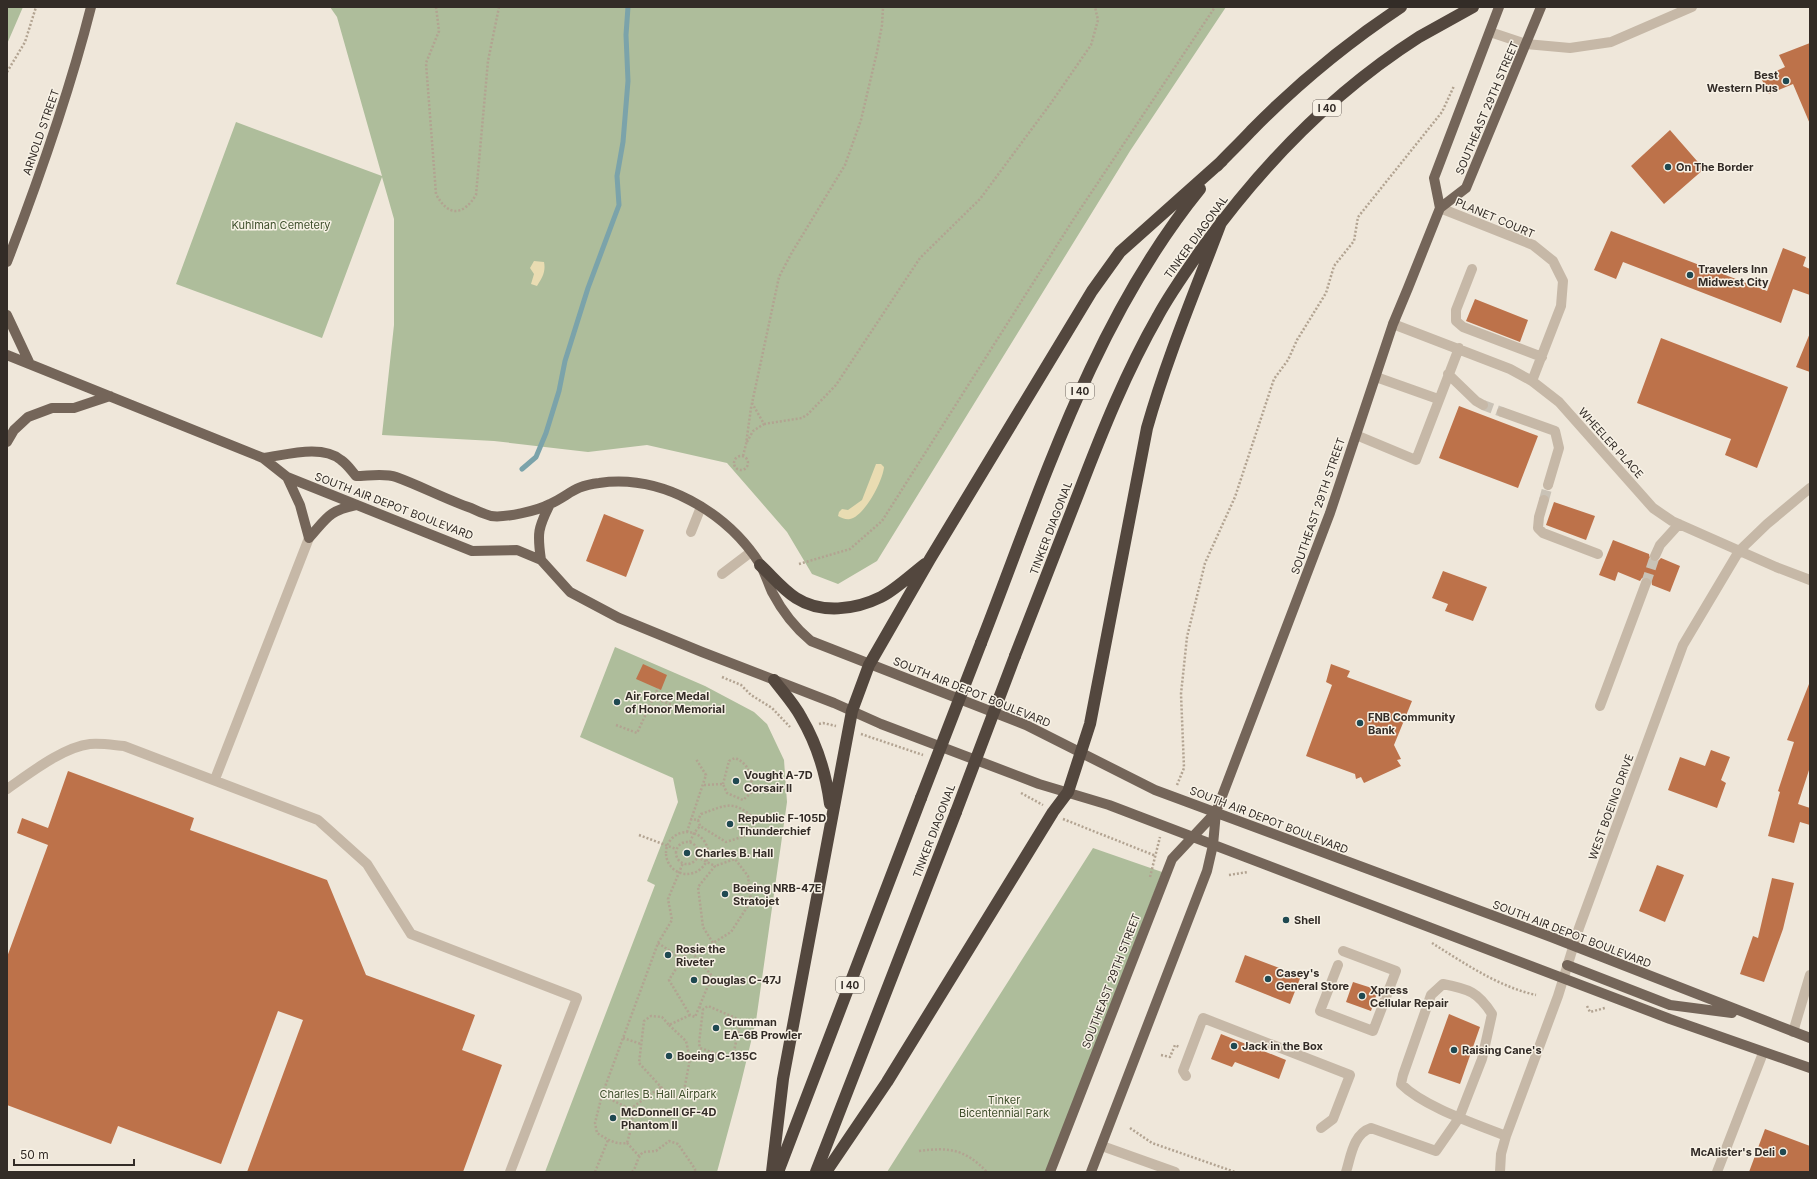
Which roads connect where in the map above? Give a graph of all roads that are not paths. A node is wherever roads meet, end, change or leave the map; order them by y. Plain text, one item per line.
1 (91, 7) edge
2 (1402, 7) edge
3 (1473, 7) edge
4 (1499, 7) edge
5 (1541, 7) edge
6 (1692, 7) edge
7 (1490, 32) junction
8 (1526, 44) junction
9 (1222, 161) junction
10 (1440, 208) junction
11 (1222, 220) junction
12 (7, 262) edge
13 (1472, 269) dead end
14 (7, 315) edge
15 (1393, 324) junction
16 (1458, 348) junction
17 (7, 355) edge
18 (1542, 357) junction
19 (30, 364) junction
20 (1448, 374) junction
21 (1376, 377) junction
22 (1532, 381) junction
23 (110, 396) junction
24 (1438, 399) junction
25 (1483, 405) tunnel mouth
26 (1502, 412) tunnel mouth
27 (1356, 435) junction
28 (7, 442) edge
29 (264, 458) junction
30 (287, 477) junction
31 (1548, 485) tunnel mouth
32 (1810, 488) edge
33 (1544, 500) tunnel mouth
34 (550, 504) junction
35 (356, 505) junction
36 (700, 507) junction
37 (1679, 524) junction
38 (691, 532) dead end
39 (309, 538) junction
40 (1739, 551) junction
41 (751, 552) junction
42 (1598, 554) dead end
43 (1656, 556) tunnel mouth
44 (930, 559) junction
45 (541, 560) junction
46 (760, 565) junction
47 (722, 574) dead end
48 (1810, 580) edge
49 (1646, 583) tunnel mouth
50 (869, 665) junction
51 (774, 680) junction
52 (1600, 706) dead end
53 (852, 711) junction
54 (1082, 753) junction
55 (215, 779) junction
56 (7, 790) edge
57 (1068, 792) junction
58 (1216, 812) junction
59 (832, 816) junction
60 (1192, 836) junction
61 (1213, 845) junction
62 (1572, 946) junction
63 (1343, 951) dead end
64 (1338, 965) dead end
65 (1567, 965) junction
66 (1810, 975) edge
67 (1564, 977) junction
68 (1748, 1015) junction
69 (1794, 1032) junction
70 (1810, 1038) edge
71 (1763, 1053) junction
72 (1810, 1068) edge
73 (1186, 1076) dead end
74 (1459, 1118) junction
75 (1321, 1128) dead end
76 (1506, 1136) junction
77 (1102, 1146) junction
78 (510, 1172) edge
79 (772, 1172) edge
80 (778, 1172) edge
81 (816, 1172) edge
82 (826, 1172) edge
83 (1050, 1172) edge
84 (1091, 1172) edge
85 (1175, 1172) edge
86 (1346, 1172) edge
87 (1500, 1172) edge
88 (1717, 1172) edge

1 - 12 main road, ARNOLD STREET
2 - 9 highway, I 40
3 - 11 highway, TINKER DIAGONAL / I 40
4 - 7 main road, SOUTHEAST 29TH STREET
5 - 8 main road, SOUTHEAST 29TH STREET
6 - 8 street
7 - 8 street
7 - 10 main road, SOUTHEAST 29TH STREET
8 - 10 main road, SOUTHEAST 29TH STREET
9 - 44 highway
9 - 80 highway, I 40, bridge
10 - 15 main road, SOUTHEAST 29TH STREET
10 - 18 street, PLANET COURT
11 - 54 highway
11 - 81 highway, TINKER DIAGONAL / I 40, bridge
13 - 18 street
14 - 19 main road
15 - 16 street, WHEELER PLACE
15 - 21 main road, SOUTHEAST 29TH STREET
16 - 20 street
16 - 22 street, WHEELER PLACE
17 - 19 main road, SOUTH AIR DEPOT BOULEVARD
18 - 22 street, PLANET COURT
19 - 23 main road, SOUTH AIR DEPOT BOULEVARD
20 - 24 street
20 - 25 street
21 - 24 street
21 - 27 main road, SOUTHEAST 29TH STREET
22 - 37 street, WHEELER PLACE
23 - 28 main road
23 - 29 main road, SOUTH AIR DEPOT BOULEVARD
24 - 27 street
26 - 31 street
27 - 58 main road, SOUTHEAST 29TH STREET
29 - 30 main road, SOUTH AIR DEPOT BOULEVARD
29 - 34 main road, SOUTH AIR DEPOT BOULEVARD
30 - 35 main road, SOUTH AIR DEPOT BOULEVARD
30 - 39 main road
32 - 40 street, WEST BOEING DRIVE
33 - 42 street
34 - 36 main road, SOUTH AIR DEPOT BOULEVARD
34 - 45 main road
35 - 39 main road
35 - 45 main road, SOUTH AIR DEPOT BOULEVARD
36 - 38 street
36 - 41 main road, SOUTH AIR DEPOT BOULEVARD
37 - 40 street, WHEELER PLACE
37 - 43 street
39 - 55 street
40 - 48 street, WHEELER PLACE
40 - 62 street, WEST BOEING DRIVE
41 - 46 main road, SOUTH AIR DEPOT BOULEVARD
41 - 47 street
44 - 46 highway
44 - 50 highway
45 - 51 main road, SOUTH AIR DEPOT BOULEVARD
46 - 50 main road, SOUTH AIR DEPOT BOULEVARD
49 - 52 street
50 - 53 highway
50 - 54 main road, SOUTH AIR DEPOT BOULEVARD
51 - 53 main road, SOUTH AIR DEPOT BOULEVARD
51 - 59 highway
53 - 57 main road, SOUTH AIR DEPOT BOULEVARD
53 - 59 highway
54 - 57 highway
54 - 58 main road, SOUTH AIR DEPOT BOULEVARD
55 - 56 street
55 - 78 street
57 - 60 main road, SOUTH AIR DEPOT BOULEVARD
57 - 82 highway
58 - 60 main road, SOUTHEAST 29TH STREET
58 - 61 main road, SOUTHEAST 29TH STREET
58 - 62 main road, SOUTH AIR DEPOT BOULEVARD
59 - 79 highway
60 - 61 main road, SOUTH AIR DEPOT BOULEVARD
60 - 83 main road, SOUTHEAST 29TH STREET
61 - 67 main road, SOUTH AIR DEPOT BOULEVARD
61 - 77 main road, SOUTHEAST 29TH STREET
62 - 65 street, WEST BOEING DRIVE
62 - 68 main road, SOUTH AIR DEPOT BOULEVARD
63 - 64 street
65 - 67 street, WEST BOEING DRIVE
65 - 68 main road
66 - 69 street
67 - 71 main road, SOUTH AIR DEPOT BOULEVARD
67 - 76 street, WEST BOEING DRIVE
68 - 69 main road, SOUTH AIR DEPOT BOULEVARD
69 - 70 main road, SOUTH AIR DEPOT BOULEVARD
71 - 72 main road, SOUTH AIR DEPOT BOULEVARD
71 - 88 street
73 - 75 street
74 - 74 street
74 - 76 street
74 - 86 street
76 - 87 street, WEST BOEING DRIVE
77 - 84 main road, SOUTHEAST 29TH STREET
77 - 85 street

